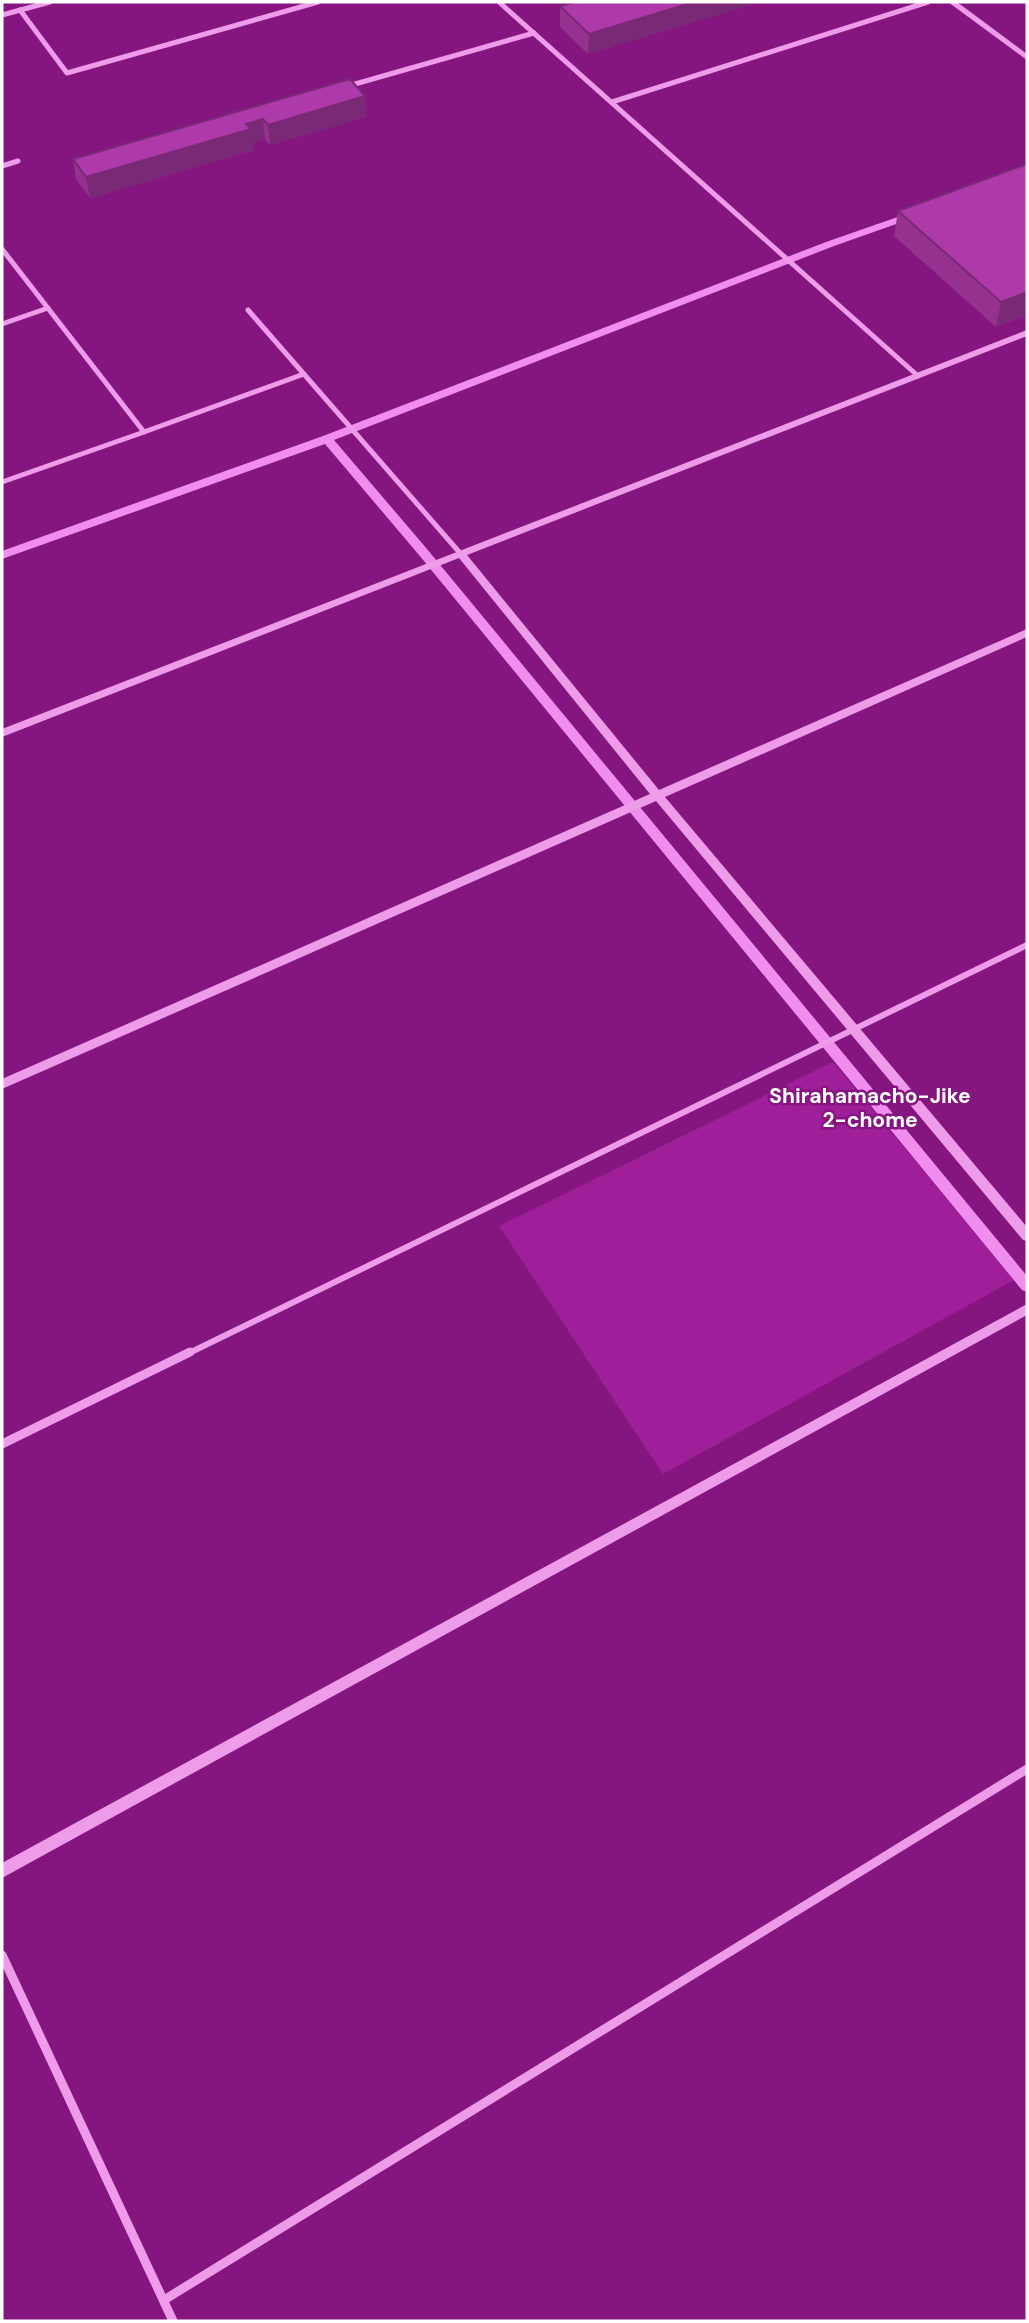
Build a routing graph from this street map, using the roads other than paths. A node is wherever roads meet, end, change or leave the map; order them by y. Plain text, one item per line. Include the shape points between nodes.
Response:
1 (50, 2) edge
2 (318, 2) edge
3 (499, 2) edge
4 (928, 2) edge
5 (951, 2) edge
6 (20, 10) junction
7 (2, 15) edge
8 (534, 33) junction
9 (1027, 58) edge
10 (336, 90) edge
11 (612, 102) junction
12 (18, 161) dead end
13 (2, 166) edge
14 (2, 250) edge
15 (48, 308) junction
16 (248, 310) dead end
17 (2, 324) edge
18 (1027, 334) edge
19 (304, 374) junction
20 (918, 376) junction
21 (144, 432) junction
22 (2, 482) edge
23 (460, 553) junction
24 (1027, 633) edge
25 (2, 733) edge
26 (656, 794) junction
27 (1027, 945) edge
28 (854, 1030) junction
29 (2, 1084) edge
30 (1027, 1236) edge
31 (1027, 1309) edge
32 (2, 1444) edge
33 (1027, 1769) edge
34 (2, 1871) edge
35 (2, 1955) edge
36 (164, 2300) junction
37 (173, 2321) edge

1 - 6 street
2 - 6 street via 67,73
3 - 8 street
4 - 11 street
5 - 9 street
6 - 7 street
8 - 10 street
8 - 11 street
11 - 20 street
12 - 13 street
14 - 15 street
15 - 17 street
15 - 21 street
16 - 19 street
18 - 20 street
19 - 21 street
19 - 23 street
20 - 23 street
21 - 22 street
23 - 25 street
23 - 26 street
24 - 26 street
26 - 28 street
26 - 29 street
27 - 28 street
28 - 30 street
28 - 32 street
31 - 34 street
33 - 36 street
35 - 36 street
36 - 37 street

